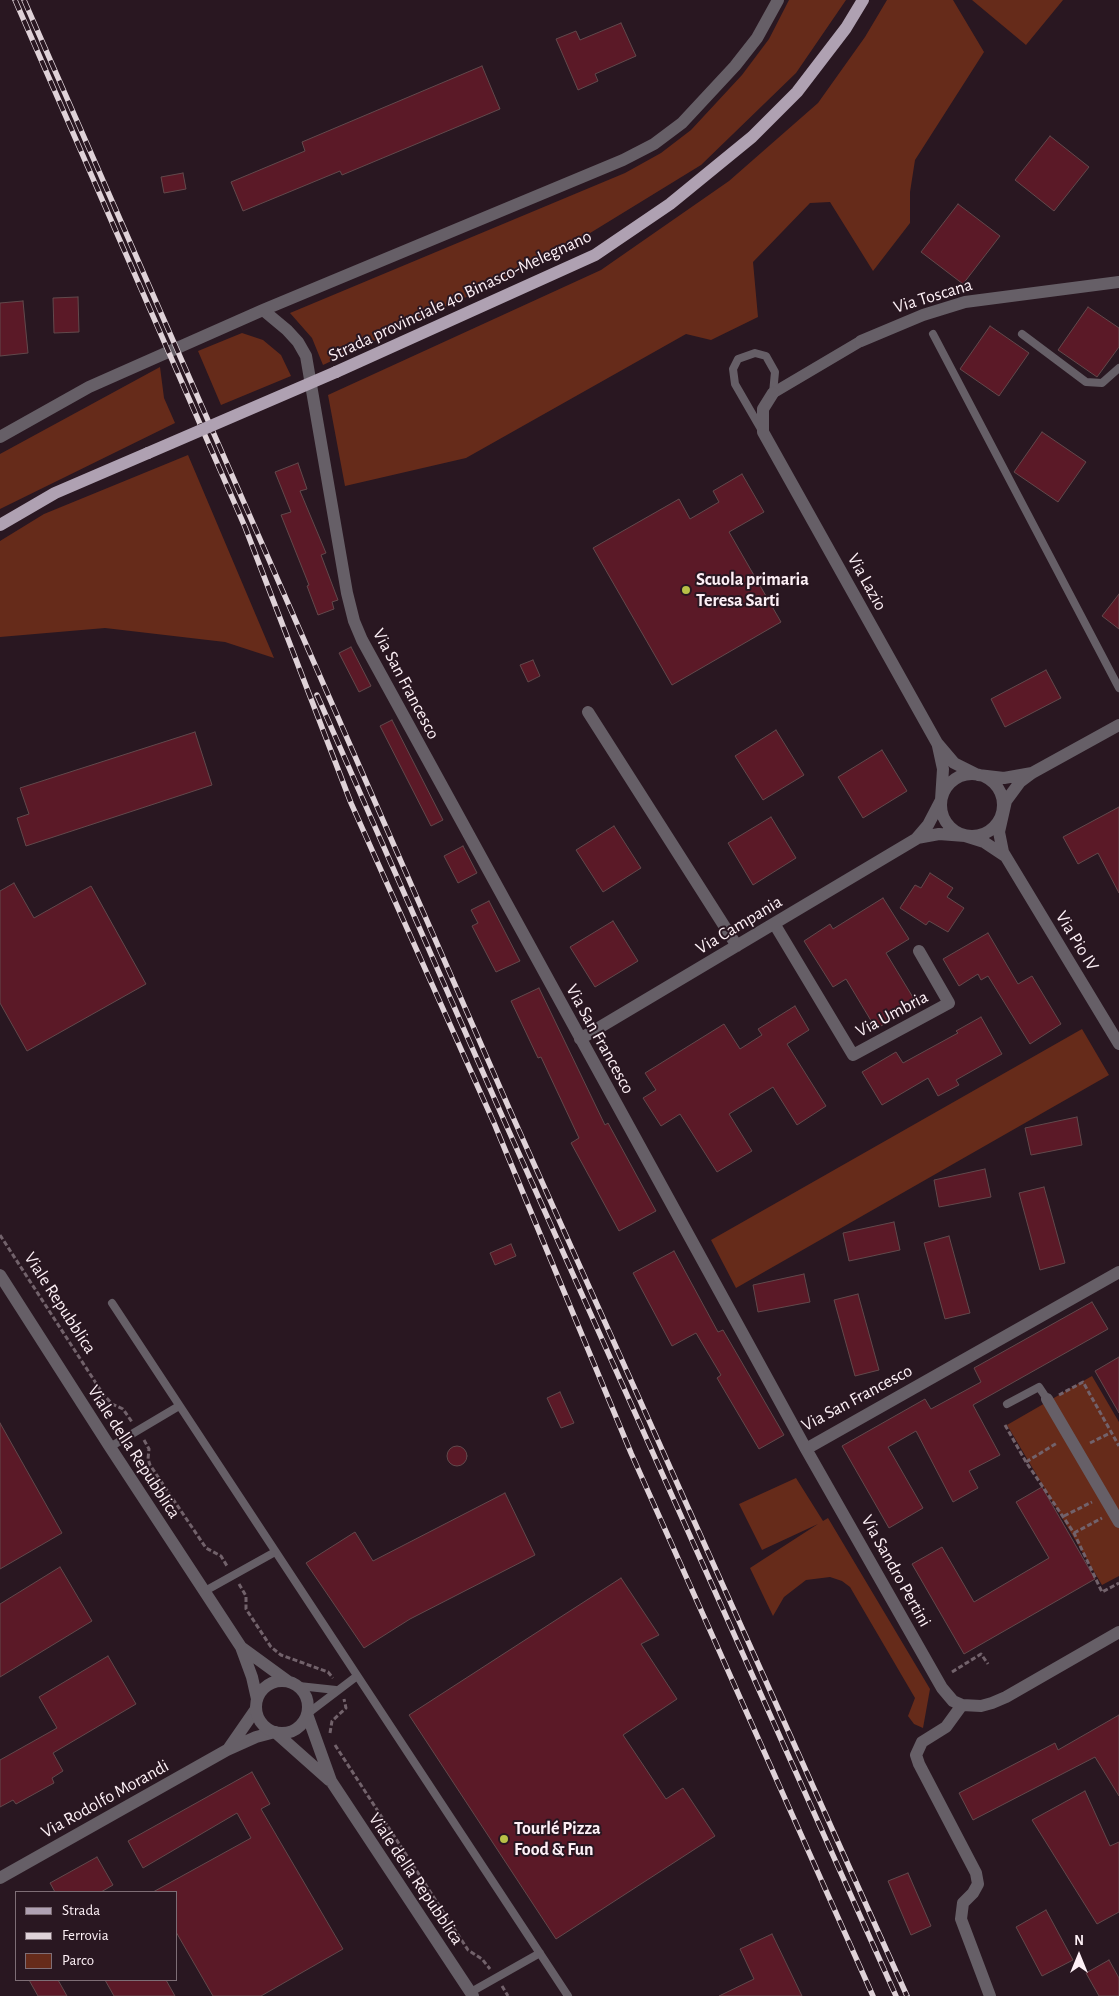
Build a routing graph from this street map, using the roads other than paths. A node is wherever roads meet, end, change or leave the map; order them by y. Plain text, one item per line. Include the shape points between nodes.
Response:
1 (778, 0) edge
2 (863, 0) edge
3 (1119, 282) edge
4 (264, 310) junction
5 (933, 334) dead end
6 (1022, 334) dead end
7 (861, 342) joint
8 (1119, 368) edge
9 (773, 393) junction
10 (0, 437) edge
11 (766, 437) junction
12 (0, 525) edge
13 (1119, 688) edge
14 (588, 712) dead end
15 (1119, 725) edge
16 (937, 743) junction
17 (1032, 772) junction
18 (978, 775) junction
19 (941, 800) junction
20 (1002, 812) junction
21 (965, 836) junction
22 (916, 839) junction
23 (1005, 856) junction
24 (774, 925) junction
25 (737, 946) junction
26 (919, 952) dead end
27 (580, 1039) junction
28 (1119, 1044) edge
29 (1119, 1272) edge
30 (0, 1275) edge
31 (112, 1303) dead end
32 (1047, 1400) joint
33 (1007, 1404) dead end
34 (179, 1406) junction
35 (110, 1447) junction
36 (806, 1449) junction
37 (1116, 1516) edge
38 (275, 1552) junction
39 (204, 1591) junction
40 (1119, 1632) edge
41 (241, 1646) junction
42 (357, 1676) junction
43 (294, 1684) junction
44 (338, 1689) junction
45 (256, 1704) junction
46 (962, 1705) junction
47 (307, 1714) junction
48 (275, 1732) junction
49 (227, 1750) junction
50 (331, 1781) junction
51 (0, 1878) edge
52 (540, 1953) junction
53 (472, 1994) edge
54 (568, 1996) edge
55 (990, 1996) edge

1 - 4 street via 757,38 729,72 682,123 654,144 623,160
2 - 12 main road, Strada provinciale 40 Binasco-Melegnano, bridge via 846,28 797,92 752,137 670,204 595,255 56,493
3 - 7 street, Via Toscana via 965,302 923,315
4 - 10 street via 89,387
4 - 27 street, Via San Francesco via 298,342 306,356 347,593 358,631
5 - 13 lane
6 - 8 lane via 1086,382 1102,383
7 - 9 street, Via Toscana
9 - 11 street, Via Lazio via 762,415
9 - 11 lane, Via Lazio via 774,372 766,356 755,353 738,359 733,369 735,384
11 - 16 street, Via Lazio
14 - 25 street
15 - 17 street
16 - 18 street, Via Lazio via 954,763
16 - 19 street, Via Lazio via 943,769
17 - 18 street via 1004,778
17 - 20 street via 1012,791
18 - 19 street via 955,779
18 - 20 street via 997,788 1002,798
19 - 21 street via 946,824
19 - 22 street, Via Campania via 928,826
20 - 21 street via 989,831
20 - 23 street, Via Pio IV via 999,832
21 - 22 street, Via Campania via 940,834
21 - 23 street, Via Pio IV via 984,842
22 - 24 street, Via Campania
23 - 28 street, Via Pio IV
24 - 25 street, Via Campania
24 - 26 street, Via Umbria via 853,1055 949,1003
25 - 27 street, Via Campania
27 - 36 street, Via San Francesco
29 - 36 street, Via San Francesco
30 - 35 street, Viale della Repubblica
31 - 34 lane
32 - 33 lane via 1039,1387
32 - 37 street
34 - 35 lane
34 - 38 lane
35 - 39 street, Viale della Repubblica
36 - 46 street, Via Sandro Pertini via 938,1682 951,1698
38 - 39 lane
38 - 42 lane
39 - 41 street, Viale della Repubblica
40 - 46 street via 1002,1700 981,1706
41 - 43 street, Viale della Repubblica
41 - 45 street, Viale della Repubblica via 252,1677
42 - 44 lane
42 - 52 lane
43 - 44 lane
43 - 45 street via 281,1680 266,1686
43 - 47 street, Viale della Repubblica via 307,1699
44 - 47 lane
45 - 48 street, Viale della Repubblica via 262,1724
45 - 49 street, Via Rodolfo Morandi
46 - 55 street via 946,1727 924,1739 916,1750 919,1764 977,1879 976,1889 961,1908 961,1919
47 - 48 street via 304,1722 291,1732
47 - 50 street, Viale della Repubblica
48 - 49 street, Via Rodolfo Morandi
48 - 50 street, Viale della Repubblica
49 - 51 street, Via Rodolfo Morandi
50 - 53 street, Viale della Repubblica
52 - 53 lane
52 - 54 lane

